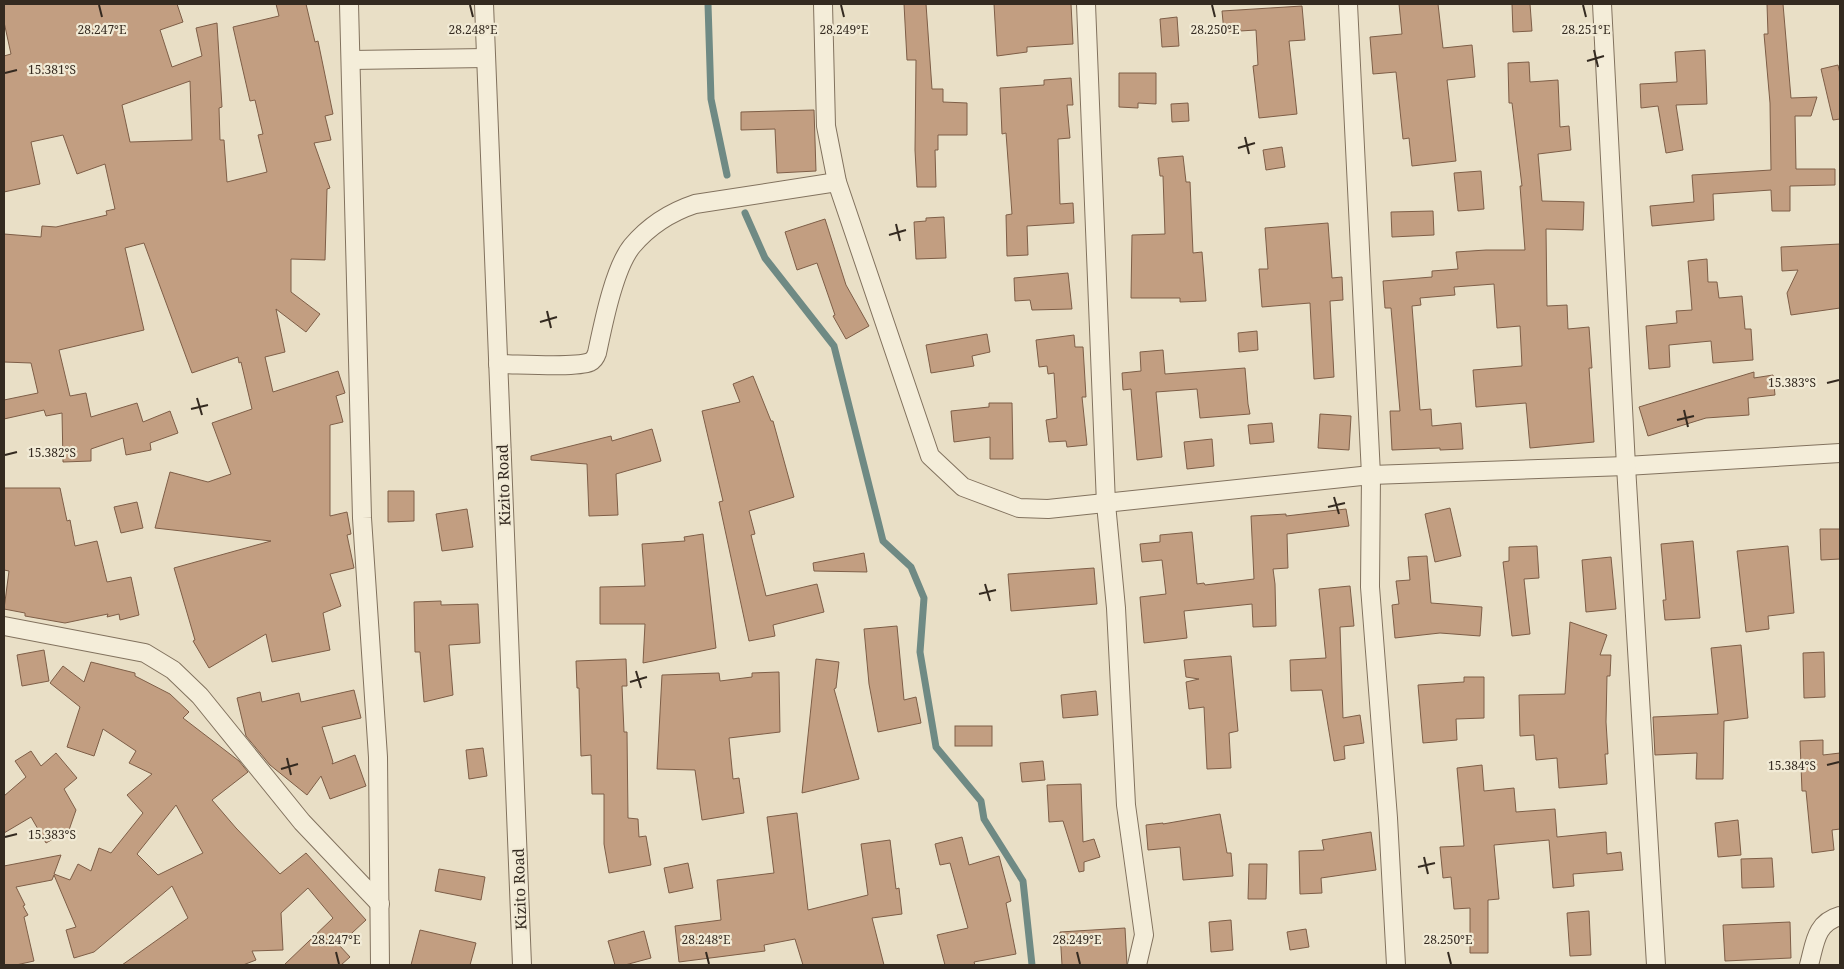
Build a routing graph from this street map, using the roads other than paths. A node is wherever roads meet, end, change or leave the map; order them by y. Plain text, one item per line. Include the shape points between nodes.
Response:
1 (349, 4) edge
2 (484, 4) edge
3 (823, 4) edge
4 (1086, 4) edge
5 (1348, 4) edge
6 (1602, 4) edge
7 (486, 58) junction
8 (350, 60) junction
9 (837, 182) junction
10 (498, 364) junction
11 (1840, 453) edge
12 (1626, 466) junction
13 (1371, 475) junction
14 (1106, 504) junction
15 (4, 626) edge
16 (380, 904) junction
17 (1840, 916) edge
18 (380, 965) edge
19 (522, 965) edge
20 (1136, 965) edge
21 (1396, 965) edge
22 (1656, 965) edge
23 (1808, 965) edge

1 - 8 street
2 - 7 street, Kizito Road
3 - 9 street via 826,126
4 - 14 street
5 - 13 street
6 - 12 street
7 - 8 street
7 - 10 street, Kizito Road
8 - 16 street via 362,518 378,757
9 - 10 street via 695,204 676,211 631,247 606,312 595,358 590,362 569,364
9 - 14 street via 930,456 963,486 1019,508
10 - 19 street, Kizito Road
11 - 12 street
12 - 13 street
12 - 22 street
13 - 14 street
13 - 21 street via 1370,587
14 - 20 street via 1116,608 1126,805 1144,936
15 - 16 street via 145,654 173,670 200,696 302,822
16 - 18 street
17 - 23 street via 1820,927

